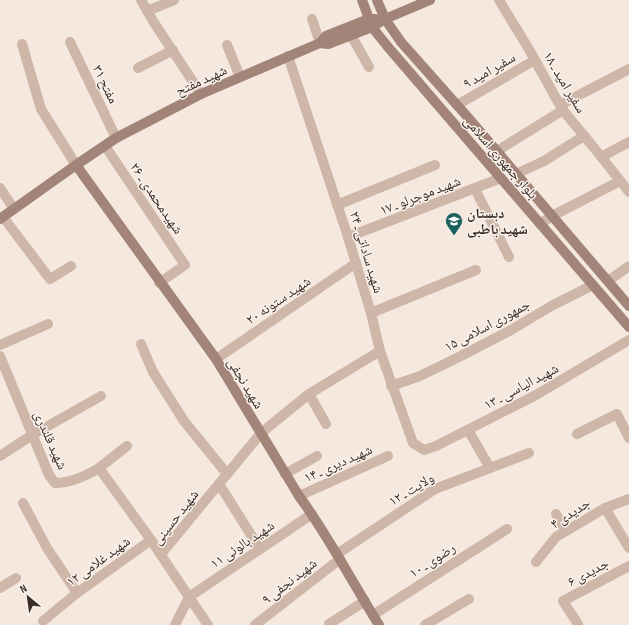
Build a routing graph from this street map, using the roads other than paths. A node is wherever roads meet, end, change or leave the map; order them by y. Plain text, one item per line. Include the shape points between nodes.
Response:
1 (141, 0) edge
2 (174, 0) edge
3 (362, 0) edge
4 (377, 0) edge
5 (430, 0) edge
6 (499, 0) edge
7 (147, 11) junction
8 (312, 19) dead end
9 (385, 19) junction
10 (371, 23) junction
11 (351, 35) junction
12 (70, 42) dead end
13 (320, 43) junction
14 (22, 44) dead end
15 (227, 45) dead end
16 (173, 50) junction
17 (288, 56) junction
18 (535, 60) junction
19 (369, 67) dead end
20 (138, 68) dead end
21 (629, 69) edge
22 (240, 77) junction
23 (201, 94) junction
24 (457, 105) junction
25 (561, 107) junction
26 (584, 136) junction
27 (116, 138) junction
28 (629, 142) edge
29 (106, 146) junction
30 (497, 152) junction
31 (601, 157) junction
32 (76, 165) junction
33 (435, 165) dead end
34 (516, 174) junction
35 (501, 178) junction
36 (626, 187) edge
37 (0, 188) edge
38 (475, 189) junction
39 (337, 205) junction
40 (14, 209) junction
41 (552, 216) junction
42 (2, 218) edge
43 (540, 224) junction
44 (348, 238) junction
45 (509, 257) dead end
46 (356, 263) junction
47 (71, 266) dead end
48 (629, 266) edge
49 (476, 270) dead end
50 (608, 281) junction
51 (160, 282) junction
52 (593, 285) junction
53 (629, 306) edge
54 (370, 313) junction
55 (48, 324) dead end
56 (629, 327) edge
57 (629, 340) edge
58 (141, 344) dead end
59 (0, 345) edge
60 (380, 351) junction
61 (0, 356) edge
62 (216, 359) junction
63 (9, 378) junction
64 (0, 383) edge
65 (391, 386) junction
66 (309, 394) junction
67 (101, 396) dead end
68 (326, 424) dead end
69 (468, 430) junction
70 (261, 433) junction
71 (577, 434) dead end
72 (32, 435) junction
73 (629, 438) edge
74 (127, 446) dead end
75 (424, 450) joint
76 (529, 453) dead end
77 (0, 456) edge
78 (317, 456) dead end
79 (388, 456) dead end
80 (99, 468) junction
81 (490, 468) junction
82 (227, 474) junction
83 (285, 474) junction
84 (219, 484) junction
85 (299, 496) junction
86 (629, 499) edge
87 (23, 503) dead end
88 (605, 508) junction
89 (312, 514) junction
90 (556, 514) dead end
91 (507, 529) dead end
92 (566, 531) junction
93 (151, 540) junction
94 (629, 548) edge
95 (260, 549) junction
96 (161, 554) junction
97 (339, 557) junction
98 (536, 562) dead end
99 (629, 566) edge
100 (16, 578) dead end
101 (0, 588) edge
102 (77, 593) junction
103 (189, 598) junction
104 (469, 599) dead end
105 (365, 601) junction
106 (373, 615) junction
107 (43, 620) dead end
108 (329, 624) dead end
109 (578, 624) dead end
110 (175, 625) edge
111 (208, 625) edge
112 (255, 625) edge
113 (379, 625) edge
114 (425, 625) edge

1 - 7 street
2 - 7 street
3 - 10 street, بلوار جمهوری اسلامی
4 - 9 street, بلوار جمهوری اسلامی
5 - 9 street, شهید مفتح
6 - 18 street, سفیر امید ـ ۱۸
7 - 16 street
8 - 13 street
9 - 10 street, شهید مفتح
9 - 24 street, بلوار جمهوری اسلامی via 401,42
10 - 11 street, شهید مفتح
10 - 13 street via 326,36
10 - 35 street, بلوار جمهوری اسلامی via 414,78
11 - 13 street, شهید مفتح via 328,44
11 - 19 street
12 - 27 street, مفتح ۳۱
13 - 17 street, شهید مفتح
14 - 32 street via 41,109
15 - 22 street
16 - 20 street
16 - 23 street
17 - 22 street, شهید مفتح
17 - 39 street, شهید ساداتی ـ ۲۴
18 - 24 street, سفیر امید ۹
18 - 25 street, سفیر امید ـ ۱۸
21 - 25 street
22 - 23 street, شهید مفتح
23 - 27 street, شهید مفتح
24 - 30 street, بلوار جمهوری اسلامی
25 - 26 street, سفیر امید ـ ۱۸
25 - 30 street
26 - 31 street, سفیر امید ـ ۱۸
26 - 34 street
27 - 29 street, شهید مفتح
28 - 31 street
29 - 32 street, شهید مفتح
29 - 51 street, شهیدمحمدی ـ ۲۶ via 185,265
30 - 34 street, بلوار جمهوری اسلامی
31 - 36 street, سفیر امید ـ ۱۸
32 - 40 street, شهید مفتح
32 - 51 street, شهید نجفی
33 - 39 street
34 - 41 street, بلوار جمهوری اسلامی
35 - 38 street, شهید موجرلو ـ ۱۷
35 - 43 street, بلوار جمهوری اسلامی
36 - 41 street via 586,198
37 - 40 street
38 - 44 street, شهید موجرلو ـ ۱۷
38 - 45 street
39 - 44 street, شهید ساداتی ـ ۲۴
40 - 42 street, شهید مفتح
41 - 43 street
41 - 50 street, بلوار جمهوری اسلامی
42 - 47 street via 50,279
43 - 52 street, بلوار جمهوری اسلامی
44 - 46 street, شهید ساداتی ـ ۲۴
46 - 54 street, شهید ساداتی ـ ۲۴
46 - 62 street, شهید ستونه ۲۰
48 - 50 street
49 - 54 street
50 - 53 street, بلوار جمهوری اسلامی
51 - 62 street, شهید نجفی
52 - 56 street, بلوار جمهوری اسلامی
52 - 65 street, جمهوری اسلامی ۱۵ via 459,357 420,376
54 - 60 street, شهید ساداتی ـ ۲۴
55 - 59 street
57 - 69 street, شهید الیاسی ـ ۱۳ via 536,395
58 - 82 street via 153,372 184,421
60 - 65 street, شهید ساداتی ـ ۲۴
60 - 66 street, شهید حسینی
61 - 63 street, شهید قلندری
62 - 70 street, شهید نجفی
63 - 64 street
63 - 72 street, شهید قلندری
65 - 75 street, شهید ساداتی ـ ۲۴ via 413,443
66 - 68 street
66 - 70 street, شهید حسینی
67 - 72 street
69 - 75 street, شهید الیاسی ـ ۱۳
69 - 81 street
70 - 82 street, شهید حسینی
70 - 83 street, شهید نجفی
71 - 73 street via 617,414
72 - 77 street
72 - 80 street, شهید قلندری via 49,475 55,482 64,483
74 - 80 street
76 - 81 street, ولایت ـ ۱۲
78 - 83 street
79 - 85 street, شهید دیری ـ ۱۴
80 - 93 street
81 - 97 street, ولایت ـ ۱۲ via 435,488
82 - 84 street, شهید حسینی
83 - 85 street, شهید نجفی
84 - 95 street
84 - 96 street, شهید حسینی
85 - 89 street, شهید نجفی
86 - 88 street, جدیدی ۴
87 - 102 street via 47,548
88 - 92 street, جدیدی ۴
88 - 94 street
89 - 95 street, شهید بالوئی ۱۱
89 - 97 street, شهید نجفی
90 - 92 street
91 - 106 street, رضوی ـ ۱۰
92 - 98 street, جدیدی ۴ via 556,537
93 - 96 street
93 - 102 street, شهید غلامی ۱۲
95 - 103 street, شهید بالوئی ۱۱
96 - 103 street, شهید حسینی
97 - 105 street, شهید نجفی
97 - 112 street, شهید نجفی ۹
99 - 109 street, جدیدی ۶ via 563,600
100 - 101 street
102 - 107 street, شهید غلامی ۱۲
103 - 110 street
103 - 111 street, شهید حسینی
104 - 114 street
105 - 106 street, شهید نجفی
105 - 108 street
106 - 113 street, شهید نجفی

